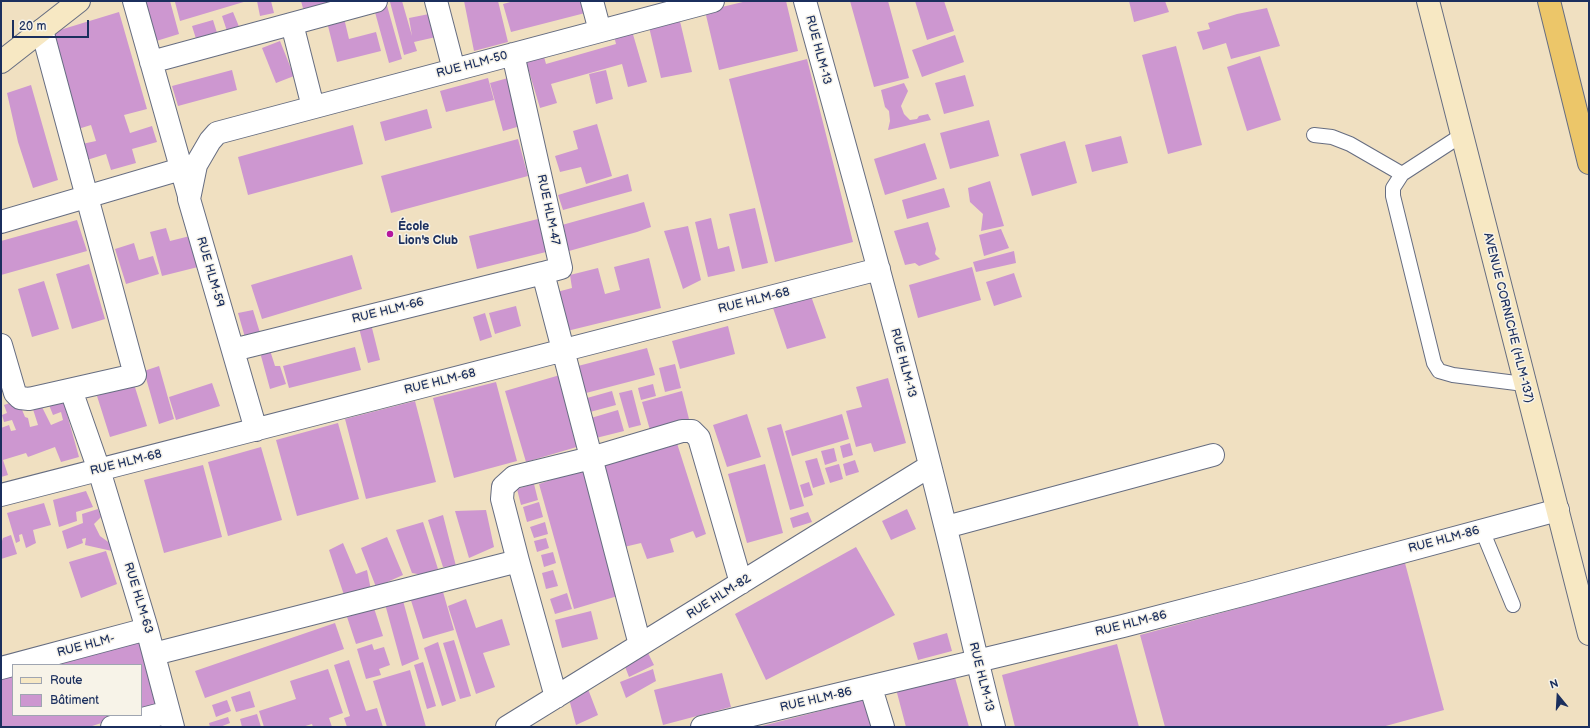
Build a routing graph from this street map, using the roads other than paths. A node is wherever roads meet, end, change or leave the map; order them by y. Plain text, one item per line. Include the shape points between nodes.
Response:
1 (79, 1) edge
2 (134, 1) edge
3 (376, 1) edge
4 (436, 1) edge
5 (592, 1) edge
6 (713, 1) edge
7 (805, 1) edge
8 (1428, 1) edge
9 (1548, 1) edge
10 (292, 24) junction
11 (42, 30) junction
12 (600, 31) junction
13 (512, 54) junction
14 (1, 62) edge
15 (151, 62) junction
16 (454, 70) junction
17 (313, 107) junction
18 (232, 128) joint
19 (1314, 135) dead end
20 (1462, 135) junction
21 (1589, 163) edge
22 (181, 169) junction
23 (1402, 174) junction
24 (86, 197) junction
25 (190, 199) junction
26 (1, 222) edge
27 (879, 269) junction
28 (542, 273) junction
29 (233, 350) junction
30 (562, 351) junction
31 (2, 354) edge
32 (1524, 384) junction
33 (71, 390) junction
34 (256, 430) junction
35 (1214, 455) dead end
36 (590, 458) junction
37 (930, 466) junction
38 (99, 470) junction
39 (1, 495) edge
40 (1558, 510) junction
41 (946, 526) junction
42 (1482, 530) junction
43 (518, 561) junction
44 (741, 583) junction
45 (1513, 605) dead end
46 (148, 629) junction
47 (1589, 634) edge
48 (640, 645) junction
49 (154, 654) junction
50 (977, 661) junction
51 (16, 664) edge
52 (12, 665) edge
53 (1, 668) edge
54 (871, 688) junction
55 (556, 697) junction
56 (171, 719) edge
57 (734, 723) edge
58 (112, 727) edge
59 (507, 727) edge
60 (702, 727) edge
61 (883, 727) edge
62 (994, 727) edge

1 - 11 street
2 - 15 street
3 - 10 street
4 - 16 street
5 - 12 street
6 - 12 street, RUE HLM-50
7 - 27 street, RUE HLM-13
8 - 20 street, AVENUE CORNICHE (HLM-137)
9 - 21 highway
10 - 15 street
10 - 17 street
11 - 14 street
11 - 24 street
12 - 13 street, RUE HLM-50
13 - 16 street, RUE HLM-50
13 - 28 street, RUE HLM-47 via 561,268
15 - 22 street
16 - 17 street, RUE HLM-50
17 - 18 street, RUE HLM-50
18 - 25 street, RUE HLM-59 via 217,133 210,141 196,166
19 - 23 lane via 1332,137 1350,144
20 - 23 lane
20 - 32 street, AVENUE CORNICHE (HLM-137)
22 - 24 street
22 - 25 street
23 - 32 lane via 1393,188 1393,196 1436,367 1439,371 1453,375
24 - 26 street
24 - 33 street via 135,375
25 - 29 street, RUE HLM-59
27 - 30 street, RUE HLM-68
27 - 37 street, RUE HLM-13
28 - 29 street, RUE HLM-66
28 - 30 street
29 - 34 street, RUE HLM-59
30 - 34 street, RUE HLM-68
30 - 36 street
31 - 33 street via 15,393 20,398 29,399
32 - 40 street, AVENUE CORNICHE (HLM-137)
33 - 38 street, RUE HLM-63
34 - 38 street, RUE HLM-68
35 - 41 street
36 - 43 street via 514,477 503,487 502,499
36 - 44 street via 682,431 692,431 699,438
36 - 48 street
37 - 41 street, RUE HLM-13
37 - 44 street, RUE HLM-82
38 - 39 street, RUE HLM-68
38 - 46 street, RUE HLM-63
40 - 42 street, RUE HLM-86
40 - 47 street, AVENUE CORNICHE (HLM-137)
41 - 50 street, RUE HLM-13
42 - 45 lane
42 - 50 street, RUE HLM-86 via 1123,626
43 - 49 street
43 - 55 street
44 - 48 street, RUE HLM-82
46 - 49 street, RUE HLM-63
46 - 51 street, RUE HLM-
48 - 55 street, RUE HLM-82
49 - 56 street, RUE HLM-63
50 - 54 street, RUE HLM-86
50 - 62 street, RUE HLM-13
52 - 53 street, RUE HLM-
54 - 57 street, RUE HLM-86
54 - 61 street
55 - 59 street, RUE HLM-82
56 - 58 street
57 - 60 street, RUE HLM-86

